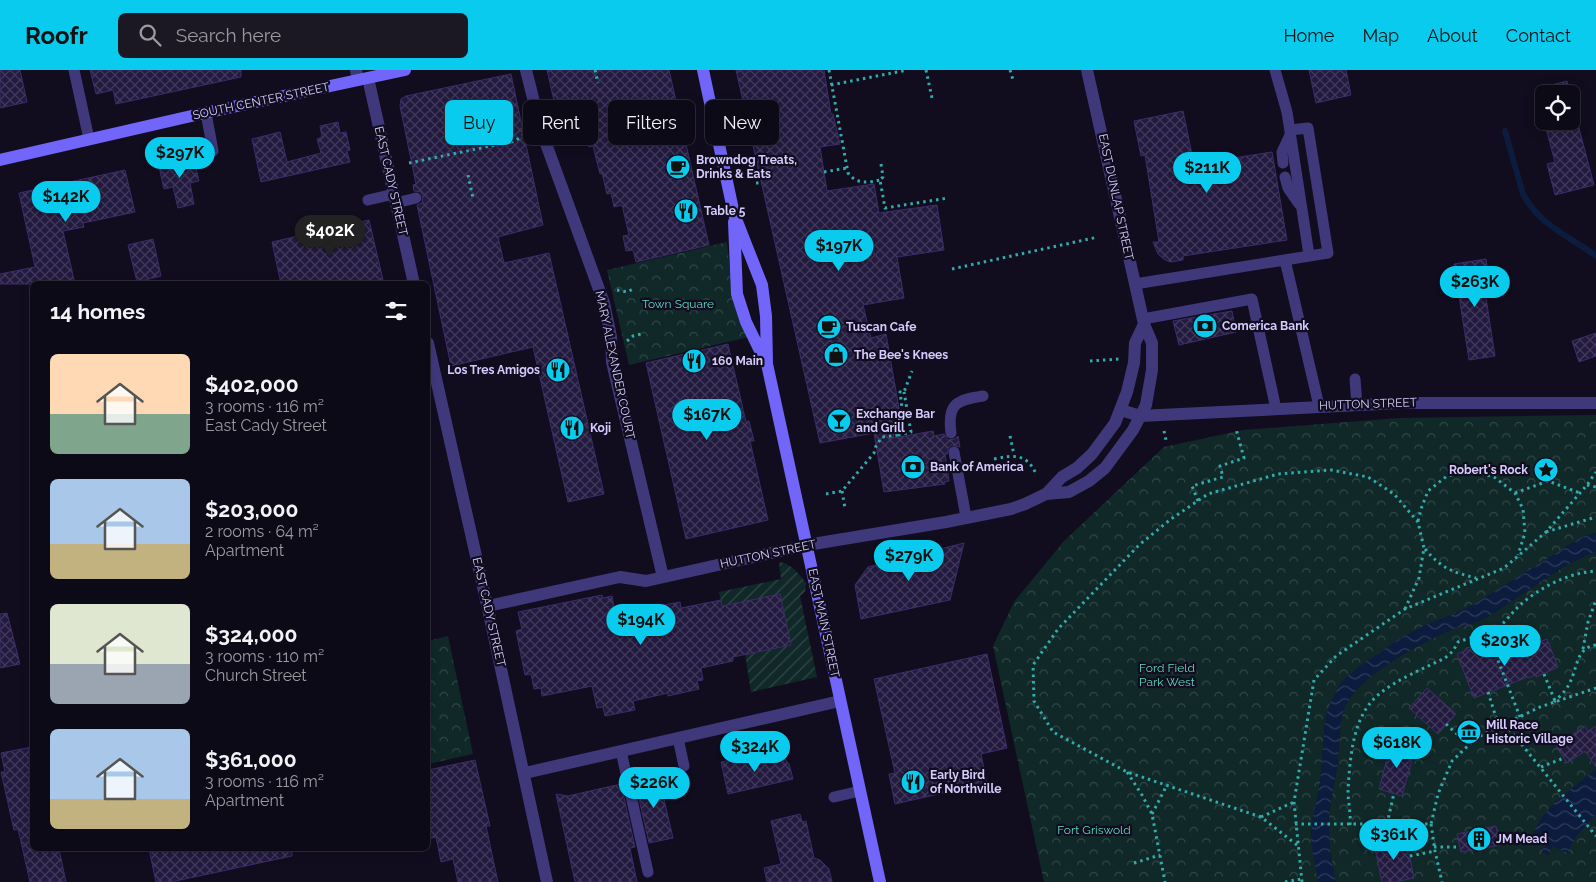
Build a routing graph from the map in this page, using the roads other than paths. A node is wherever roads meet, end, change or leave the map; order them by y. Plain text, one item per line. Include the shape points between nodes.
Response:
1 (74, 70) edge
2 (405, 70) edge
3 (526, 70) edge
4 (703, 70) edge
5 (1087, 70) edge
6 (1275, 70) edge
7 (361, 76) edge
8 (206, 113) junction
9 (1290, 133) junction
10 (89, 139) junction
11 (213, 151) dead end
12 (0, 160) edge
13 (1283, 163) dead end
14 (1284, 177) dead end
15 (395, 198) junction
16 (416, 198) dead end
17 (368, 200) dead end
18 (1302, 210) junction
19 (734, 214) junction
20 (1309, 255) junction
21 (1285, 260) junction
22 (413, 281) edge
23 (1135, 284) junction
24 (1143, 321) junction
25 (430, 352) edge
26 (767, 364) junction
27 (1355, 379) dead end
28 (984, 396) dead end
29 (1596, 403) edge
30 (1357, 405) junction
31 (1319, 406) junction
32 (1276, 409) junction
33 (1121, 410) junction
34 (1140, 416) junction
35 (951, 433) dead end
36 (954, 452) dead end
37 (1046, 494) junction
38 (966, 518) junction
39 (807, 545) junction
40 (663, 577) junction
41 (488, 606) junction
42 (840, 701) junction
43 (678, 738) junction
44 (621, 750) junction
45 (684, 766) dead end
46 (525, 773) junction
47 (860, 791) junction
48 (834, 797) dead end
49 (648, 872) dead end
50 (547, 882) edge
51 (880, 882) edge

1 - 10 lane
2 - 7 street, SOUTH CENTER STREET
3 - 40 street, MARY ALEXANDER COURT via 541,130 604,303 612,362
4 - 19 street, EAST MAIN STREET
5 - 23 street, EAST DUNLAP STREET
6 - 9 lane
7 - 8 street, SOUTH CENTER STREET
7 - 15 street, EAST CADY STREET
8 - 10 street, SOUTH CENTER STREET
8 - 11 lane
9 - 13 lane via 1282,152
9 - 18 lane
9 - 20 lane via 1308,128 1328,253
10 - 12 street, SOUTH CENTER STREET
14 - 18 lane
15 - 16 lane
15 - 17 lane
15 - 22 street, EAST CADY STREET
18 - 20 lane
19 - 26 street, EAST MAIN STREET via 762,285
19 - 26 street, EAST MAIN STREET via 738,294 746,322
20 - 21 lane
21 - 23 lane
21 - 31 lane
23 - 24 street, EAST DUNLAP STREET
24 - 32 lane via 1252,299
24 - 33 street
24 - 34 street, EAST DUNLAP STREET via 1152,343 1152,370 1149,392
25 - 41 street, EAST CADY STREET
26 - 39 street, EAST MAIN STREET
27 - 30 lane
28 - 35 lane via 964,399 954,406
29 - 30 street, HUTTON STREET
30 - 31 street, HUTTON STREET
31 - 32 street, HUTTON STREET
32 - 34 street, HUTTON STREET
33 - 34 street, HUTTON STREET
33 - 37 street, HUTTON STREET via 1109,433 1092,454
34 - 37 street, HUTTON STREET via 1105,468 1069,492
36 - 38 lane
37 - 38 street, HUTTON STREET via 1012,509
38 - 39 street, HUTTON STREET
39 - 40 street, HUTTON STREET
39 - 42 street, EAST MAIN STREET
40 - 41 street, HUTTON STREET via 646,581 620,577
41 - 46 street, EAST CADY STREET
42 - 43 street
42 - 47 street, EAST MAIN STREET
43 - 44 street
43 - 45 lane
44 - 46 street
44 - 49 lane
46 - 50 street, EAST CADY STREET
47 - 48 lane
47 - 51 street, EAST MAIN STREET

